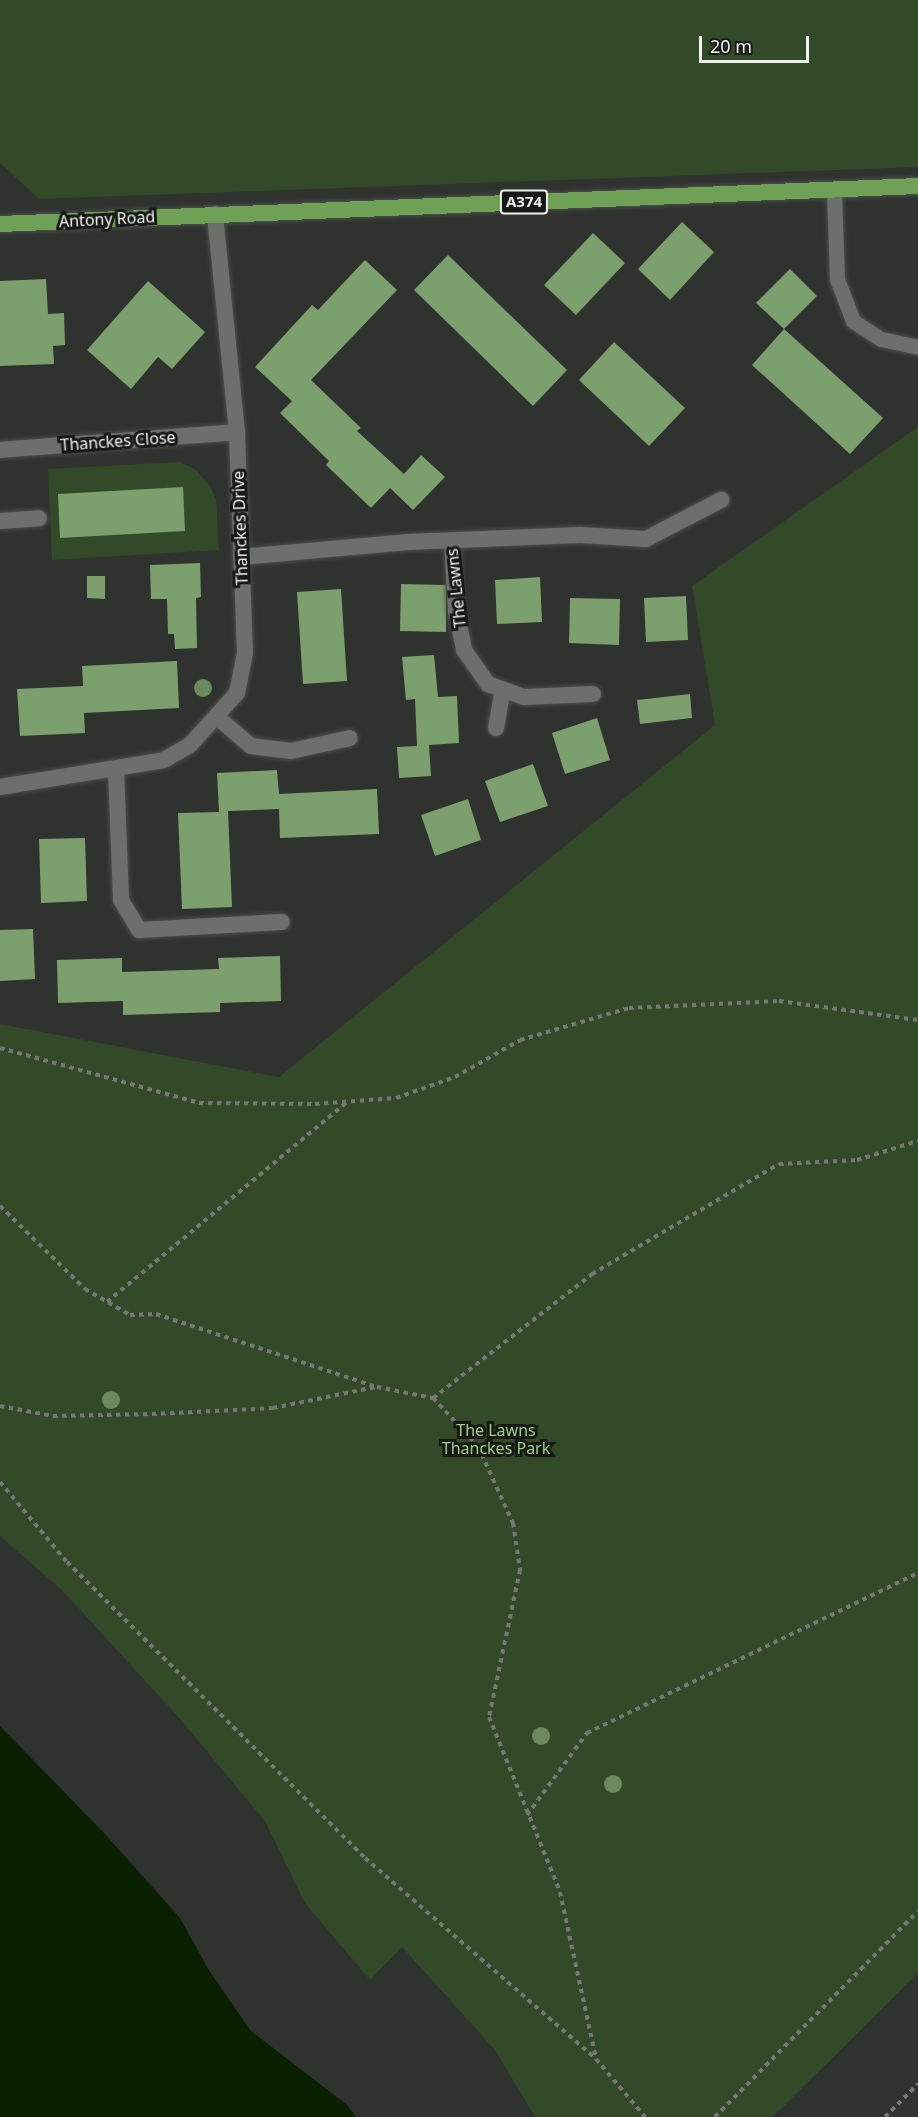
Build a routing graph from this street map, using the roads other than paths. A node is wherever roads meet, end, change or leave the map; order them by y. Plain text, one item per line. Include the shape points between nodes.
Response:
1 (918, 186) edge
2 (834, 190) junction
3 (214, 213) junction
4 (0, 224) edge
5 (918, 347) edge
6 (237, 432) junction
7 (0, 450) edge
8 (721, 500) dead end
9 (39, 518) dead end
10 (0, 521) edge
11 (452, 540) junction
12 (241, 557) junction
13 (503, 690) junction
14 (593, 694) dead end
15 (218, 718) junction
16 (496, 728) dead end
17 (350, 738) dead end
18 (116, 769) junction
19 (0, 787) edge
20 (282, 922) dead end

1 - 2 main road, A374
2 - 3 main road, A374
2 - 5 lane via 837,279 853,321 881,339
3 - 4 main road, Antony Road / A374
3 - 6 street, Thanckes Drive
6 - 7 street, Thanckes Close
6 - 12 street, Thanckes Drive
8 - 11 street via 646,539 580,535
9 - 10 street
11 - 12 street
11 - 13 street, The Lawns via 456,611 464,650 488,684
12 - 15 street, Thanckes Drive via 245,653 237,693
13 - 14 street, The Lawns via 524,697
13 - 16 street
15 - 17 street via 251,746 291,751
15 - 18 street, Thanckes Drive via 190,745 164,760
18 - 19 street, Thanckes Drive
18 - 20 street via 122,900 140,930

